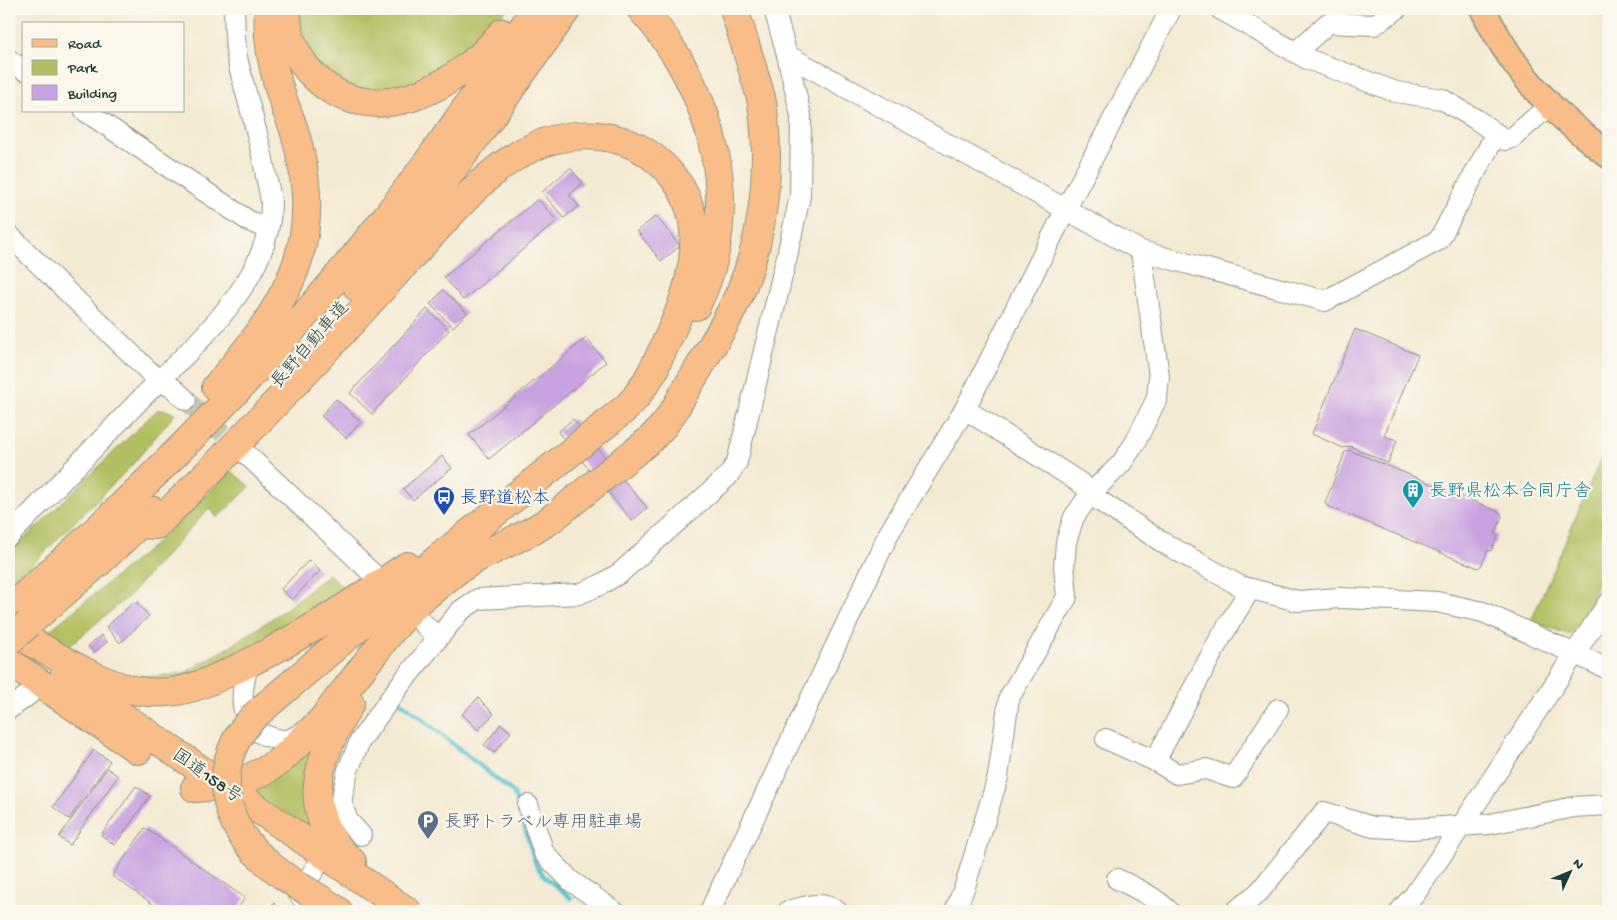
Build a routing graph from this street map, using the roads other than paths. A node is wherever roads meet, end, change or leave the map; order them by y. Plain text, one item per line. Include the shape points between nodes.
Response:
1 (234, 9) edge
2 (269, 9) edge
3 (287, 9) edge
4 (522, 9) edge
5 (536, 9) edge
6 (566, 9) edge
7 (641, 9) edge
8 (660, 9) edge
9 (734, 9) edge
10 (774, 9) edge
11 (1171, 9) edge
12 (1220, 9) edge
13 (1397, 9) edge
14 (1483, 9) edge
15 (1296, 52) junction
16 (787, 55) junction
17 (9, 60) edge
18 (22, 69) edge
19 (1550, 106) junction
20 (86, 112) edge
21 (1496, 134) junction
22 (1608, 155) edge
23 (1066, 209) junction
24 (268, 228) junction
25 (9, 235) edge
26 (1141, 251) junction
27 (158, 380) junction
28 (646, 384) junction
29 (684, 392) junction
30 (186, 400) tunnel mouth
31 (965, 409) junction
32 (242, 452) tunnel mouth
33 (524, 490) junction
34 (1091, 493) junction
35 (140, 524) junction
36 (9, 536) edge
37 (374, 575) dead end
38 (1250, 589) junction
39 (1608, 603) edge
40 (419, 619) dead end
41 (12, 625) edge
42 (392, 630) junction
43 (437, 638) junction
44 (1576, 654) junction
45 (9, 662) edge
46 (249, 663) junction
47 (1608, 669) edge
48 (42, 685) junction
49 (9, 709) edge
50 (1278, 709) dead end
51 (322, 720) junction
52 (1106, 739) dead end
53 (1156, 761) junction
54 (223, 786) junction
55 (194, 788) junction
56 (528, 805) dead end
57 (1608, 805) edge
58 (1462, 825) junction
59 (361, 835) dead end
60 (315, 869) junction
61 (1117, 879) dead end
62 (315, 907) edge
63 (378, 911) edge
64 (407, 911) edge
65 (413, 911) edge
66 (614, 911) edge
67 (710, 911) edge
68 (788, 911) edge
69 (837, 911) edge
70 (955, 911) edge
71 (1169, 911) edge
72 (1236, 911) edge
73 (1400, 911) edge

1 - 24 street via 237,59 271,202
2 - 41 highway via 271,52 303,165 307,198 306,228 290,283 272,316 231,370
3 - 4 highway via 292,44 304,65 325,86 366,102 399,101 446,83 481,56
5 - 41 highway, 長野自動車道 via 363,246 234,393 81,546
6 - 35 highway, 長野自動車道 via 461,158 382,261 257,404
7 - 28 highway via 669,45 696,94 712,143 720,194 717,243 706,285
8 - 29 highway via 695,60 719,112 728,141 735,193 735,219 726,272
9 - 29 highway via 761,102 766,158 762,213 741,291
10 - 16 street
11 - 23 street
12 - 15 street
13 - 15 street via 1374,25 1328,23
14 - 19 main road via 1531,84
15 - 21 street via 1396,92 1442,100
16 - 23 street
16 - 43 street via 801,116 800,196 738,462 721,483 620,573 600,585 579,594 478,599 460,611
17 - 18 street
19 - 21 street via 1512,138 1505,140
19 - 22 main road
20 - 24 street via 249,221
21 - 26 street via 1439,240 1325,301
23 - 26 street
23 - 31 street
24 - 27 street via 262,248 232,303 207,333
25 - 27 street
26 - 34 street via 1159,376 1157,398 1121,464
27 - 30 street
27 - 36 street
28 - 33 highway via 626,408
28 - 35 highway via 671,333 687,290 693,249 689,207 669,171 638,147 603,136 558,139 525,151 507,162 466,197 208,474 156,525
29 - 42 highway via 664,425 636,451 550,520 456,571 419,601
31 - 34 street
31 - 67 street via 889,533
32 - 37 street
33 - 46 highway via 330,618
33 - 62 highway, bridge via 261,710 236,741 226,775 233,820 259,856
34 - 38 street via 1162,542
34 - 70 street via 1074,517 1066,542 1067,597 1009,698 998,777
35 - 41 highway, 長野自動車道
38 - 44 street via 1298,601 1339,598 1437,602 1483,612
38 - 53 street via 1217,644
39 - 44 street
40 - 43 street
41 - 46 highway via 94,676 139,691 178,691
41 - 54 highway, 国道158号
42 - 51 highway
42 - 65 highway via 338,723 323,757 317,804 320,820 337,847
43 - 59 street via 360,741 348,770 341,802 348,821
44 - 47 street
44 - 58 street
45 - 48 highway, 国道158号
46 - 51 street via 243,681 242,702 248,724 259,734 290,741
48 - 49 street
48 - 55 highway, 国道158号
50 - 53 street via 1233,778 1206,769 1178,774
51 - 54 highway via 266,770
52 - 53 street
54 - 55 highway
54 - 64 highway, 国道158号
55 - 60 highway, 国道158号
56 - 66 street via 544,852 571,882
57 - 58 street via 1574,807 1490,824
58 - 72 street via 1392,828 1355,823 1324,812 1259,892
58 - 73 street
60 - 62 street via 298,893
60 - 63 highway, 国道158号
61 - 71 street via 1146,893
68 - 69 street via 815,904

